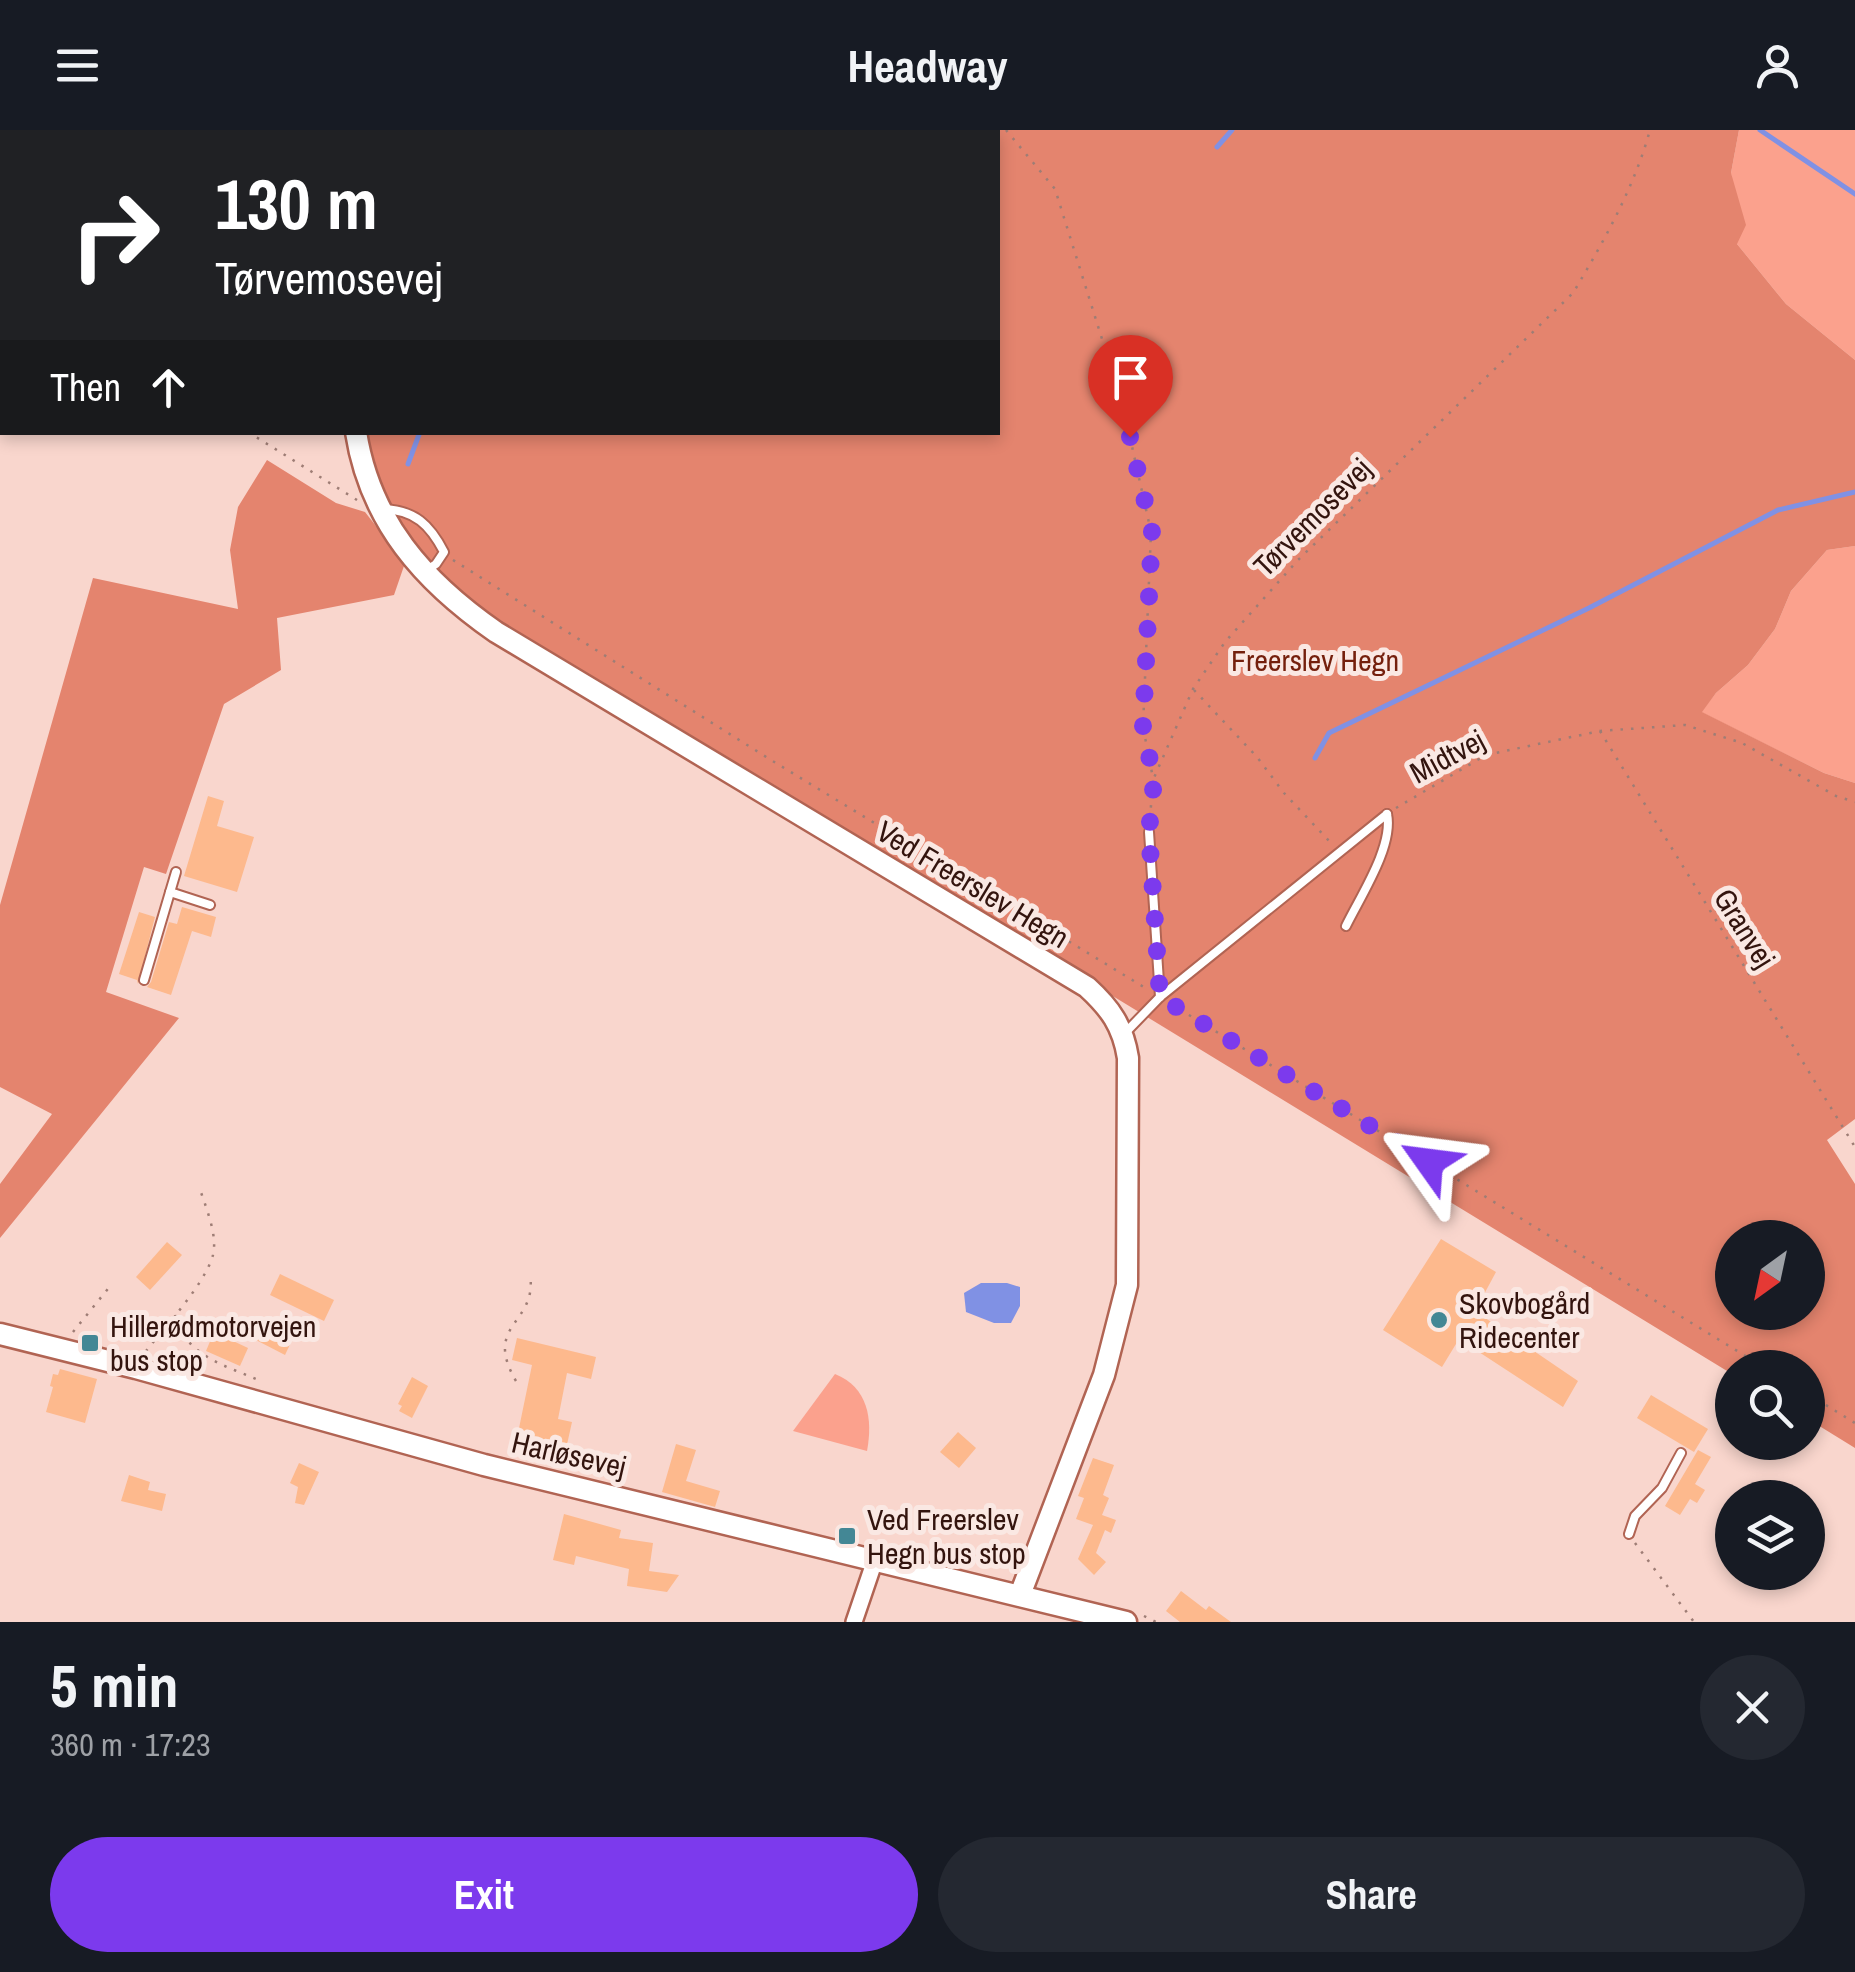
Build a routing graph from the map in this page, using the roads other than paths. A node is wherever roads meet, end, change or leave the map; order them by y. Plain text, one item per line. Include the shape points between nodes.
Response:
1 (357, 435) edge
2 (378, 509) junction
3 (423, 573) junction
4 (1149, 832) road end
5 (176, 872) dead end
6 (170, 892) junction
7 (210, 904) dead end
8 (1346, 926) dead end
9 (144, 980) dead end
10 (1160, 997) junction
11 (1124, 1034) junction
12 (0, 1334) edge
13 (1681, 1453) dead end
14 (1629, 1534) road end
15 (875, 1560) junction
16 (1020, 1595) junction
17 (854, 1622) edge
18 (1126, 1622) edge

1 - 2 street, Ved Freerslev Hegn
2 - 3 street, Ved Freerslev Hegn
2 - 3 lane via 411,513 433,530 444,552
3 - 11 street, Ved Freerslev Hegn via 496,632 1087,987
4 - 10 lane
5 - 6 lane
6 - 7 lane
6 - 9 lane
8 - 10 lane, Midtvej via 1378,863 1387,814
10 - 11 lane, Midtvej
11 - 16 street via 1127,1285 1104,1375
12 - 15 street, Harløsevej
13 - 14 lane
15 - 16 street, Harløsevej
15 - 17 street
16 - 18 street, Harløsevej

